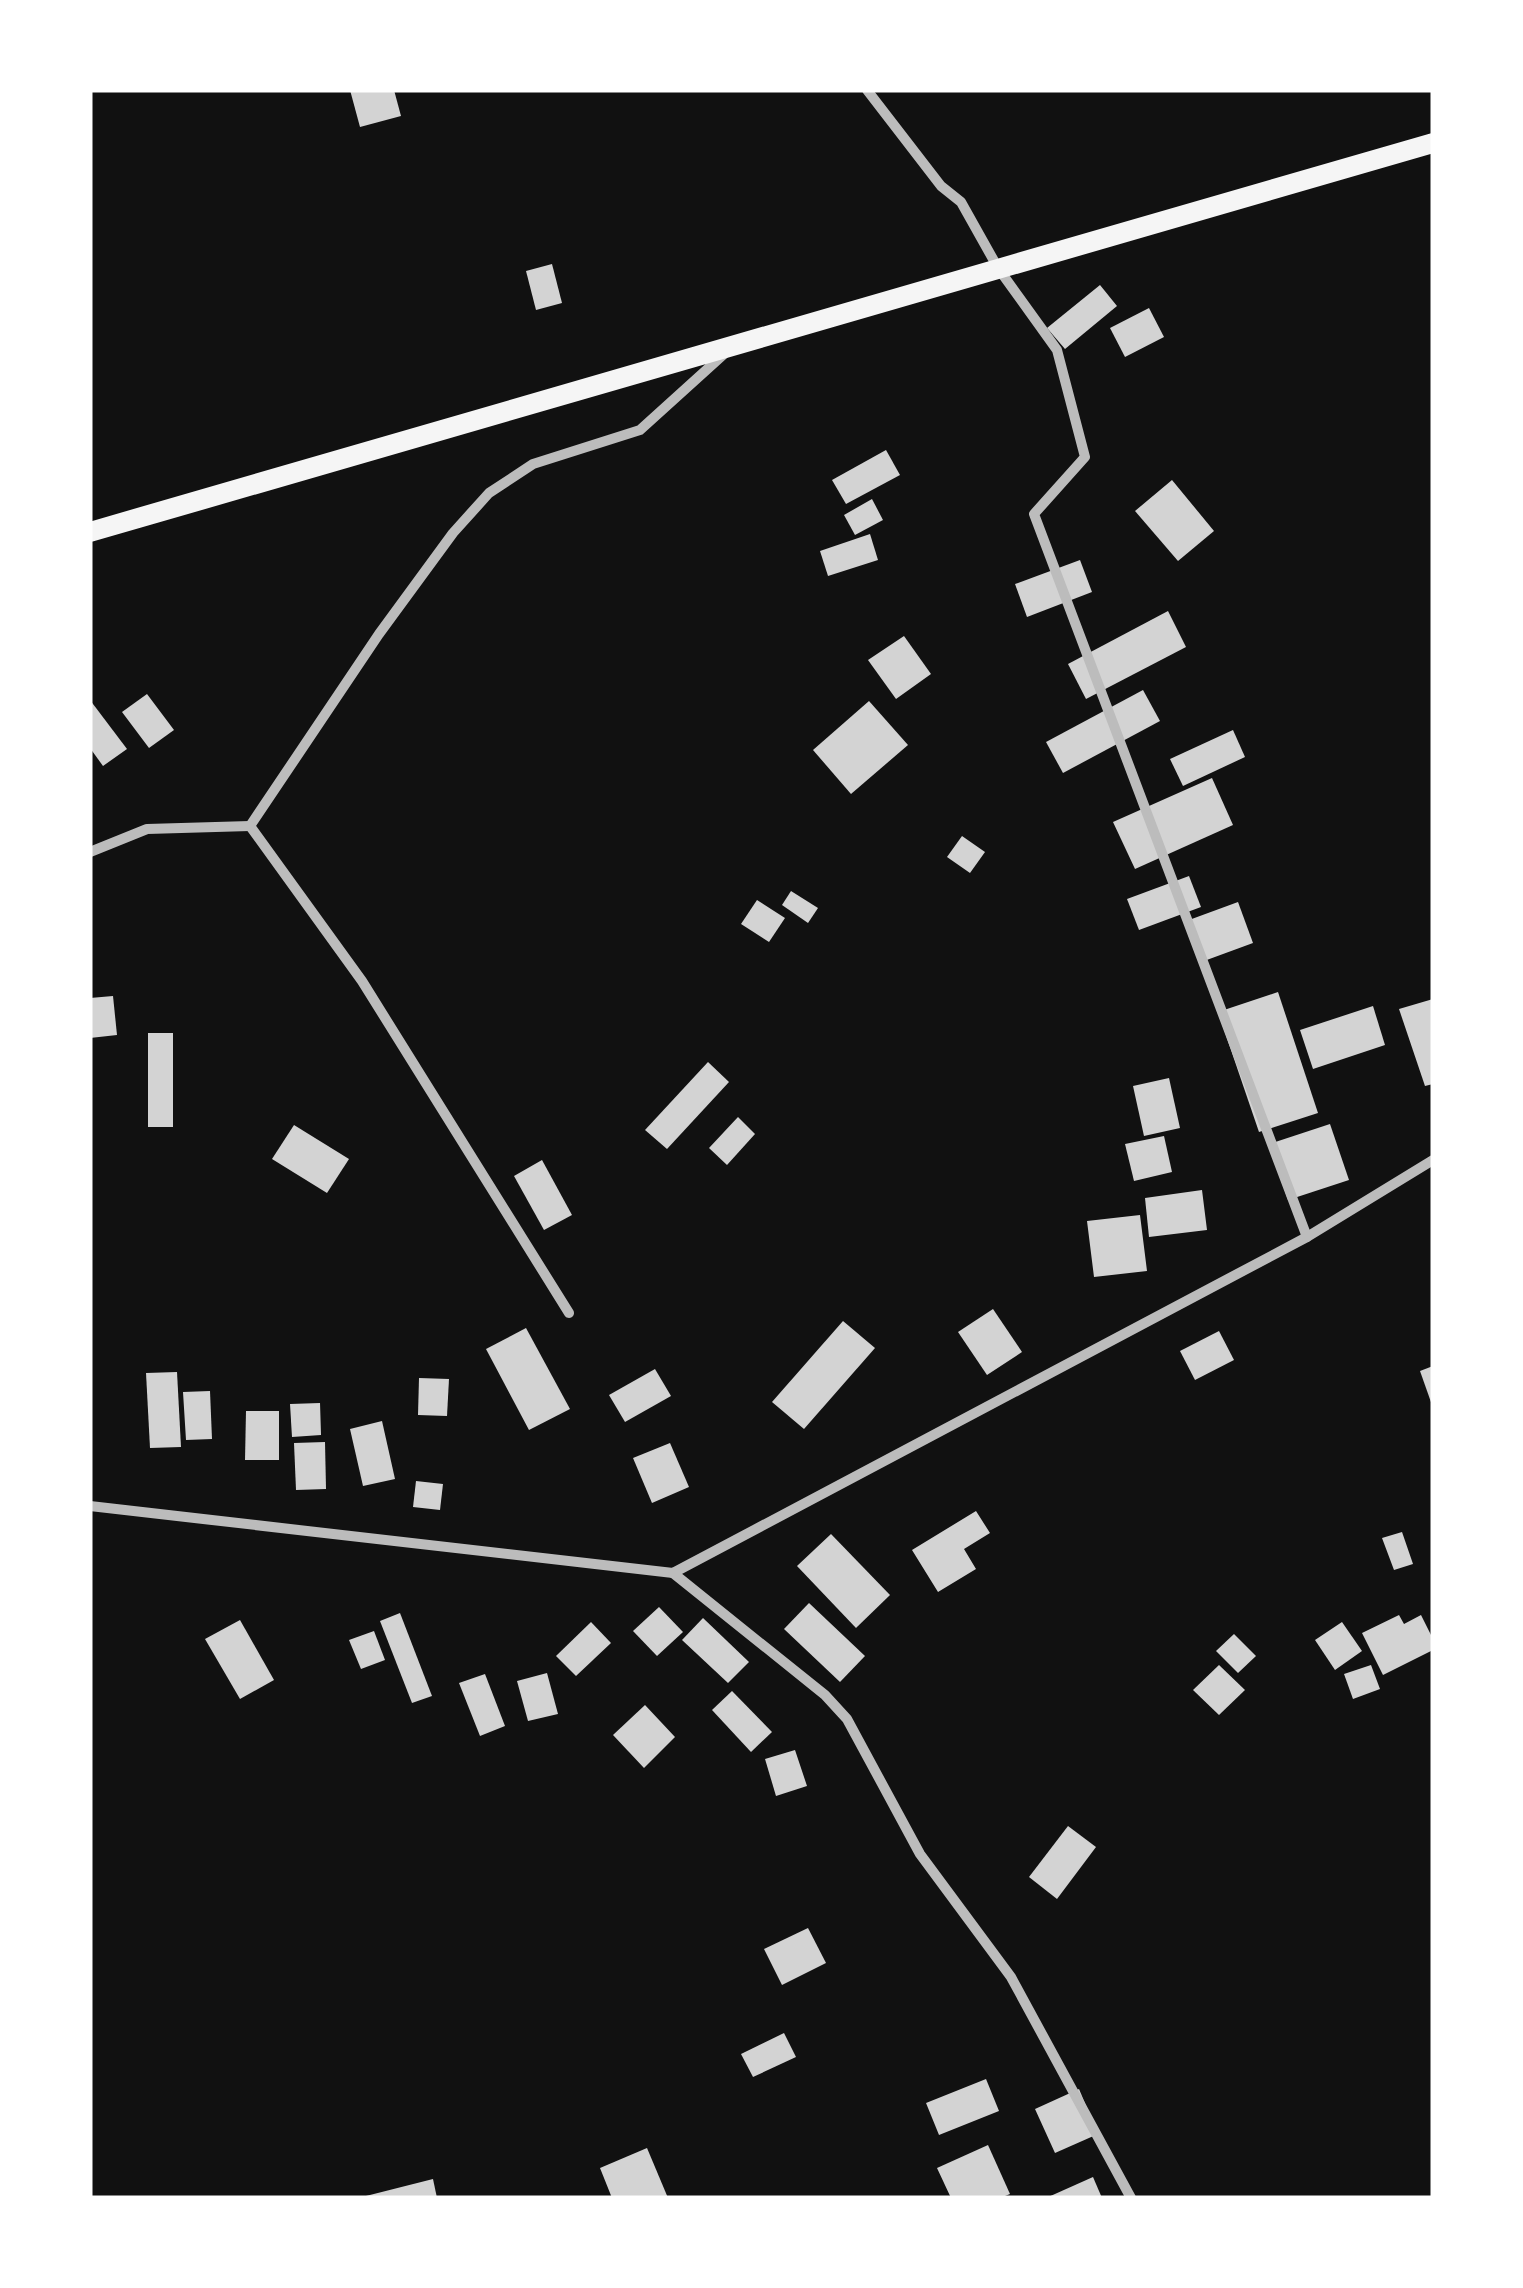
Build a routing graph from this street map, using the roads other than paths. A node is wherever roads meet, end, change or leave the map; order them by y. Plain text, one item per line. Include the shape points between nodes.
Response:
1 (867, 90) edge
2 (1433, 142) edge
3 (998, 268) junction
4 (728, 350) junction
5 (90, 532) edge
6 (250, 826) junction
7 (90, 852) edge
8 (1433, 1160) edge
9 (1308, 1236) junction
10 (569, 1313) dead end
11 (90, 1506) edge
12 (673, 1573) junction
13 (1132, 2198) edge

1 - 3 street via 941,186 961,202
2 - 3 main road
3 - 4 main road
3 - 9 street via 1058,350 1084,457 1034,514
4 - 5 main road
4 - 6 street via 640,430 533,464 489,493 378,634
6 - 7 street via 147,830
6 - 10 street via 362,981
8 - 9 street
9 - 12 street
11 - 12 street
12 - 13 street via 848,1719 904,1828 1011,1976

